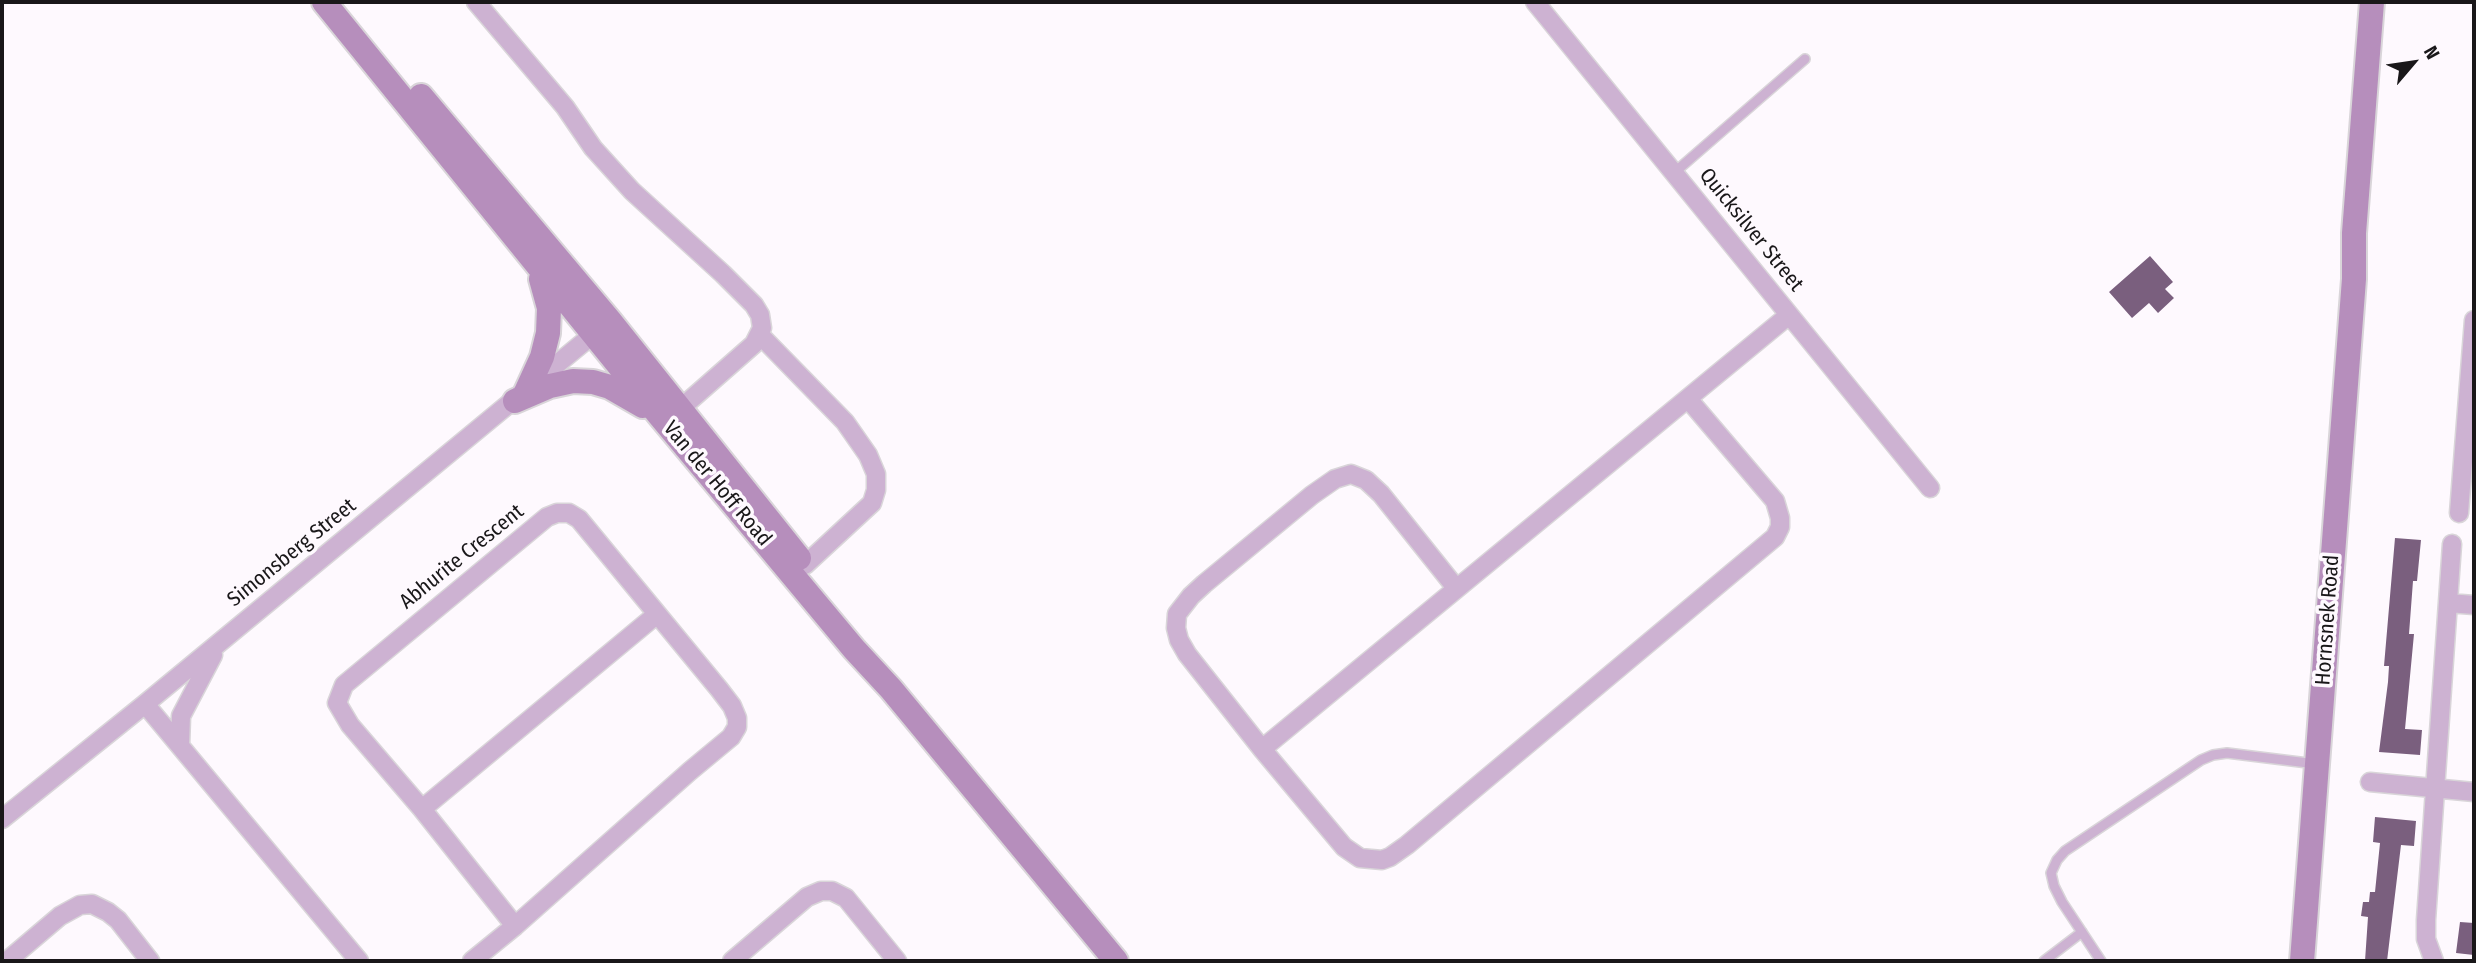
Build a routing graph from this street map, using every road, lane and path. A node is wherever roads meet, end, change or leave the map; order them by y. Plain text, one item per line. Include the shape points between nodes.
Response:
1 (324, 2) edge
2 (342, 2) edge
3 (476, 2) edge
4 (1535, 2) edge
5 (2372, 2) edge
6 (2386, 2) edge
7 (1805, 59) dead end
8 (1675, 172) junction
9 (538, 268) junction
10 (2354, 279) junction
11 (1789, 315) junction
12 (2474, 320) edge
13 (601, 328) junction
14 (760, 335) junction
15 (521, 396) junction
16 (1689, 400) junction
17 (2471, 411) edge
18 (670, 412) junction
19 (1930, 488) dead end
20 (2459, 513) dead end
21 (2452, 544) dead end
22 (805, 565) junction
23 (1456, 588) junction
24 (2448, 603) junction
25 (2474, 605) edge
26 (656, 615) junction
27 (225, 638) junction
28 (145, 704) junction
29 (180, 746) junction
30 (1262, 749) junction
31 (2318, 764) junction
32 (2370, 782) dead end
33 (2434, 788) junction
34 (2474, 792) edge
35 (422, 809) junction
36 (2, 819) edge
37 (515, 926) junction
38 (2082, 932) junction
39 (7, 961) edge
40 (150, 961) edge
41 (359, 961) edge
42 (472, 961) edge
43 (732, 961) edge
44 (897, 961) edge
45 (1116, 961) edge
46 (1132, 961) edge
47 (2044, 961) edge
48 (2101, 961) edge
49 (2302, 961) edge
50 (2434, 961) edge

1 - 9 main road, Van der Hoff Road
2 - 13 main road, Van der Hoff Road
3 - 14 street via 632,191 754,305 762,322
4 - 8 street, Quicksilver Street
5 - 10 main road, Hornsnek Road
6 - 10 main road, Hornsnek Road via 2367,225
7 - 8 lane
8 - 11 street, Quicksilver Street
9 - 13 main road, Van der Hoff Road
9 - 15 main road via 549,308 548,333 542,357
10 - 31 main road, Hornsnek Road
11 - 16 street
11 - 19 street, Quicksilver Street
12 - 17 street
13 - 15 street, Simonsberg Street
13 - 18 main road, Van der Hoff Road
14 - 18 street
14 - 22 street via 845,422 876,474 872,503
15 - 18 main road via 550,386 593,382
15 - 27 street, Simonsberg Street
16 - 23 street
16 - 30 street via 1774,501 1780,519 1775,537 1407,845 1382,860 1360,858 1344,847
17 - 20 street
18 - 22 main road, Van der Hoff Road
18 - 45 main road, Van der Hoff Road via 854,649
21 - 24 street
22 - 46 main road, Van der Hoff Road
23 - 30 street
23 - 30 street via 1381,494 1351,474 1312,495 1204,584 1177,614 1179,640
24 - 25 street
24 - 33 street
26 - 35 street
26 - 35 street, Abhurite Crescent via 579,519 557,513 344,685 337,703 350,725
26 - 37 street, Abhurite Crescent via 732,706 737,727
27 - 28 street, Simonsberg Street
27 - 29 street via 205,666 181,716
28 - 29 street
28 - 36 street, Simonsberg Street
29 - 41 street
31 - 38 lane via 2227,752 2213,755 2064,851 2051,873
31 - 49 main road, Hornsnek Road
32 - 33 street
33 - 34 street
33 - 50 street via 2426,939
35 - 37 street, Abhurite Crescent
37 - 42 street, Abhurite Crescent
38 - 47 lane
38 - 48 lane
39 - 40 street via 60,916 92,904 118,920
43 - 44 street via 807,897 832,891 846,898

